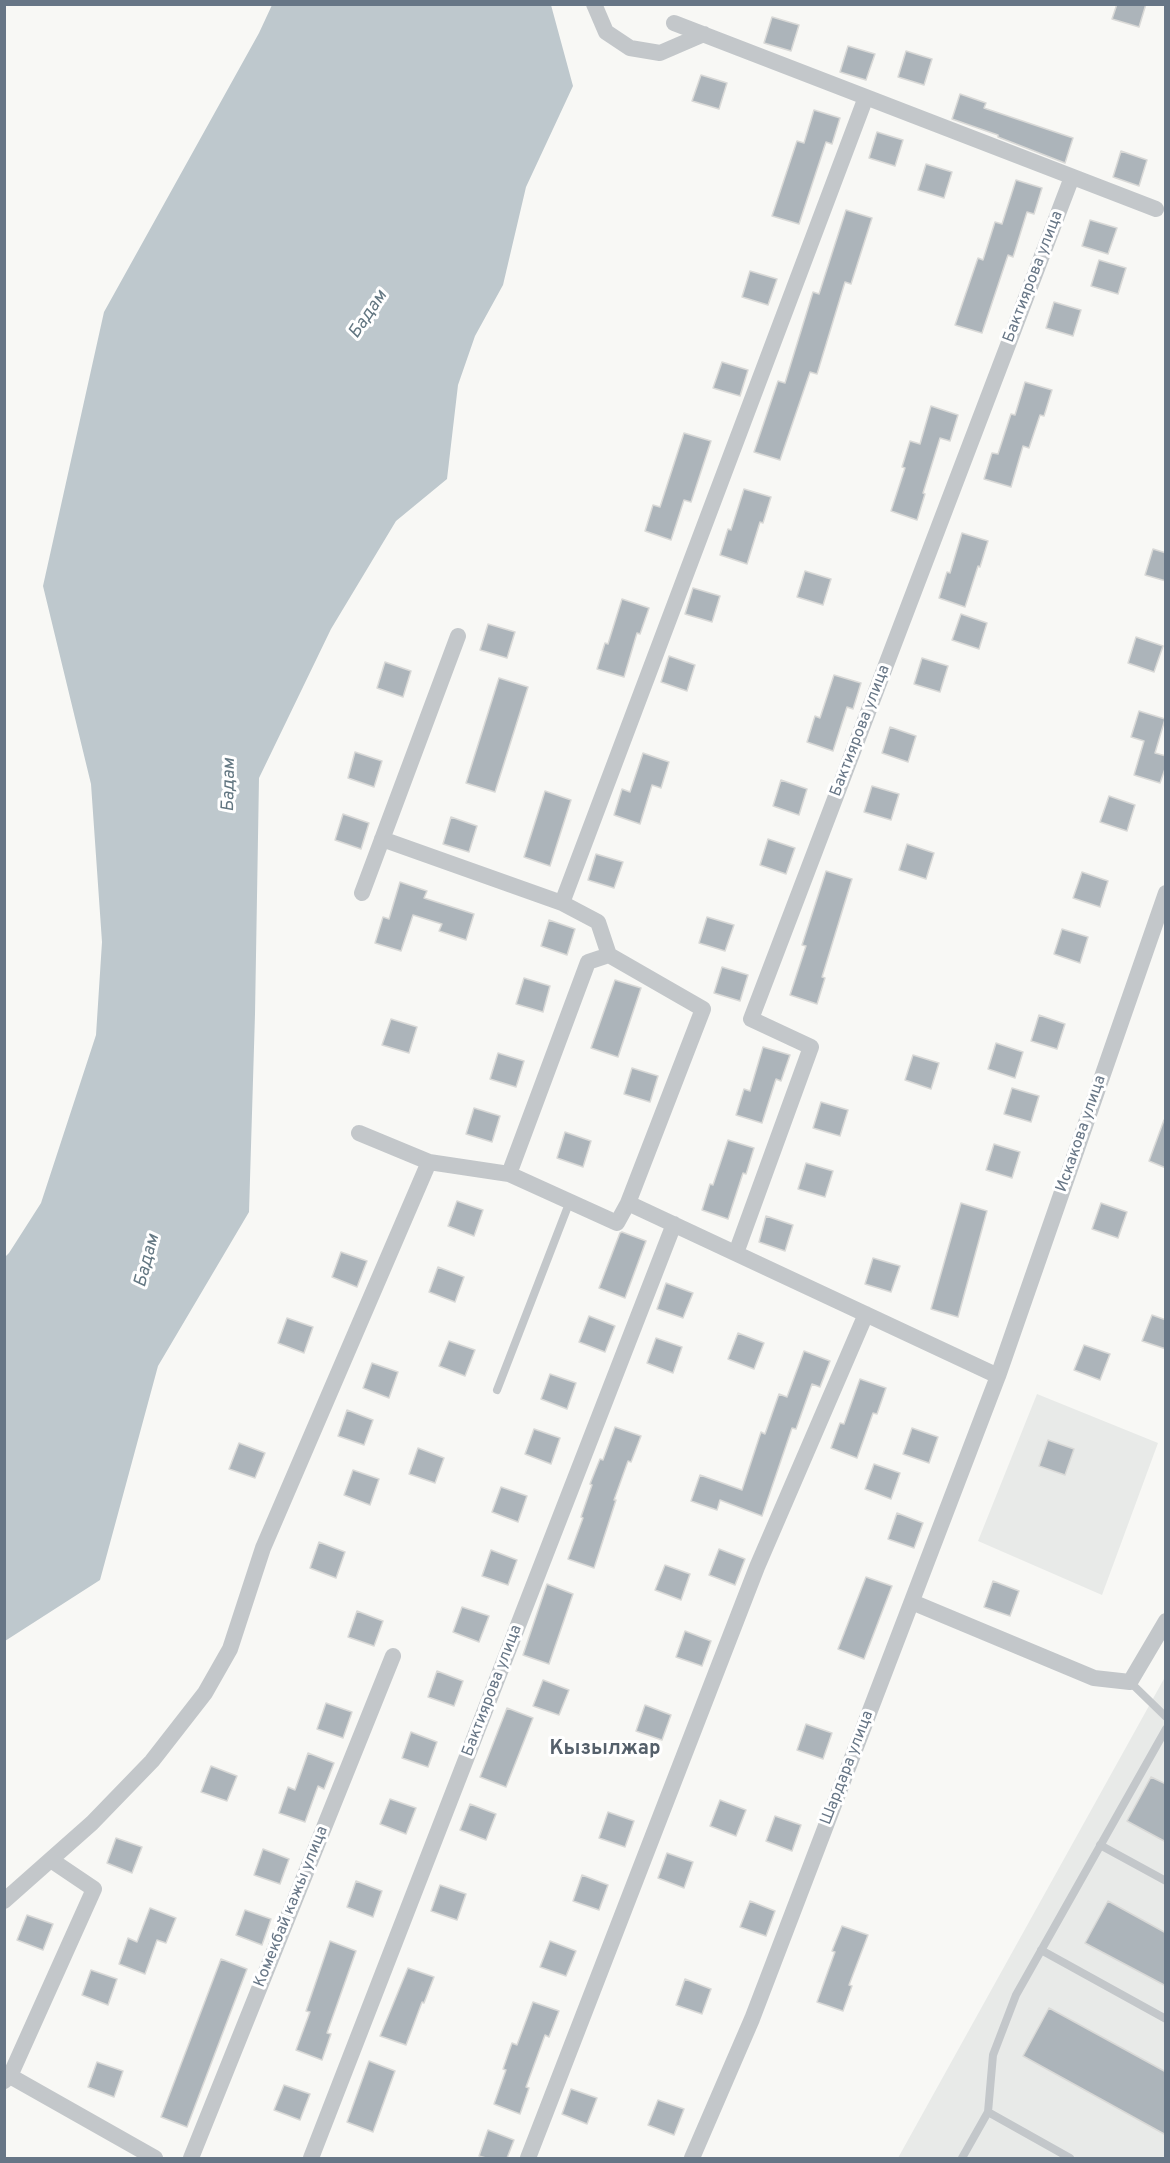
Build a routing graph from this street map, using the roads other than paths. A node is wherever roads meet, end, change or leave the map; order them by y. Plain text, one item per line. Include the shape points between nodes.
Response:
1 (594, 4) edge
2 (674, 23) dead end
3 (704, 34) junction
4 (866, 97) junction
5 (1072, 177) junction
6 (1156, 209) dead end
7 (458, 636) dead end
8 (382, 839) junction
9 (1166, 893) edge
10 (362, 894) dead end
11 (562, 903) junction
12 (609, 955) junction
13 (359, 1133) dead end
14 (429, 1162) junction
15 (509, 1174) junction
16 (570, 1201) junction
17 (628, 1203) junction
18 (674, 1224) junction
19 (736, 1253) junction
20 (866, 1314) junction
21 (998, 1376) junction
22 (497, 1390) dead end
23 (912, 1602) junction
24 (1166, 1621) edge
25 (393, 1656) dead end
26 (1130, 1682) junction
27 (1166, 1717) edge
28 (1166, 1729) edge
29 (1100, 1845) junction
30 (51, 1860) junction
31 (1166, 1881) edge
32 (4, 1901) edge
33 (1041, 1950) junction
34 (1166, 2019) edge
35 (7, 2079) edge
36 (988, 2112) junction
37 (155, 2158) edge
38 (191, 2158) edge
39 (311, 2158) edge
40 (528, 2158) edge
41 (692, 2158) edge
42 (962, 2158) edge
43 (1070, 2158) edge

1 - 3 street via 606,32 630,48 660,53
2 - 3 street
3 - 4 street
4 - 5 street
4 - 11 street
5 - 6 street
5 - 19 street, Бактиярова улица via 751,1018 811,1047
7 - 8 street
8 - 10 street
8 - 11 street
9 - 21 street, Искакова улица
11 - 12 street via 598,922
12 - 15 street via 588,962
12 - 17 street via 703,1009
13 - 14 street
14 - 15 street
14 - 30 street via 263,1548 230,1649 205,1694 152,1761
15 - 16 street
16 - 17 street via 618,1223
16 - 22 lane
17 - 18 street
18 - 19 street
18 - 39 street, Бактиярова улица
19 - 20 street
20 - 21 street
20 - 40 street via 757,1567
21 - 23 street, Шардара улица
23 - 26 street via 1094,1677
23 - 41 street, Шардара улица via 756,2008
24 - 26 street
25 - 38 street, Комекбай кажы улица
26 - 27 lane
28 - 29 lane
29 - 31 lane
29 - 33 lane
30 - 32 street
30 - 35 street via 94,1889
33 - 34 lane
33 - 36 lane via 1016,1995 993,2055
35 - 37 street
36 - 42 lane
36 - 43 lane

